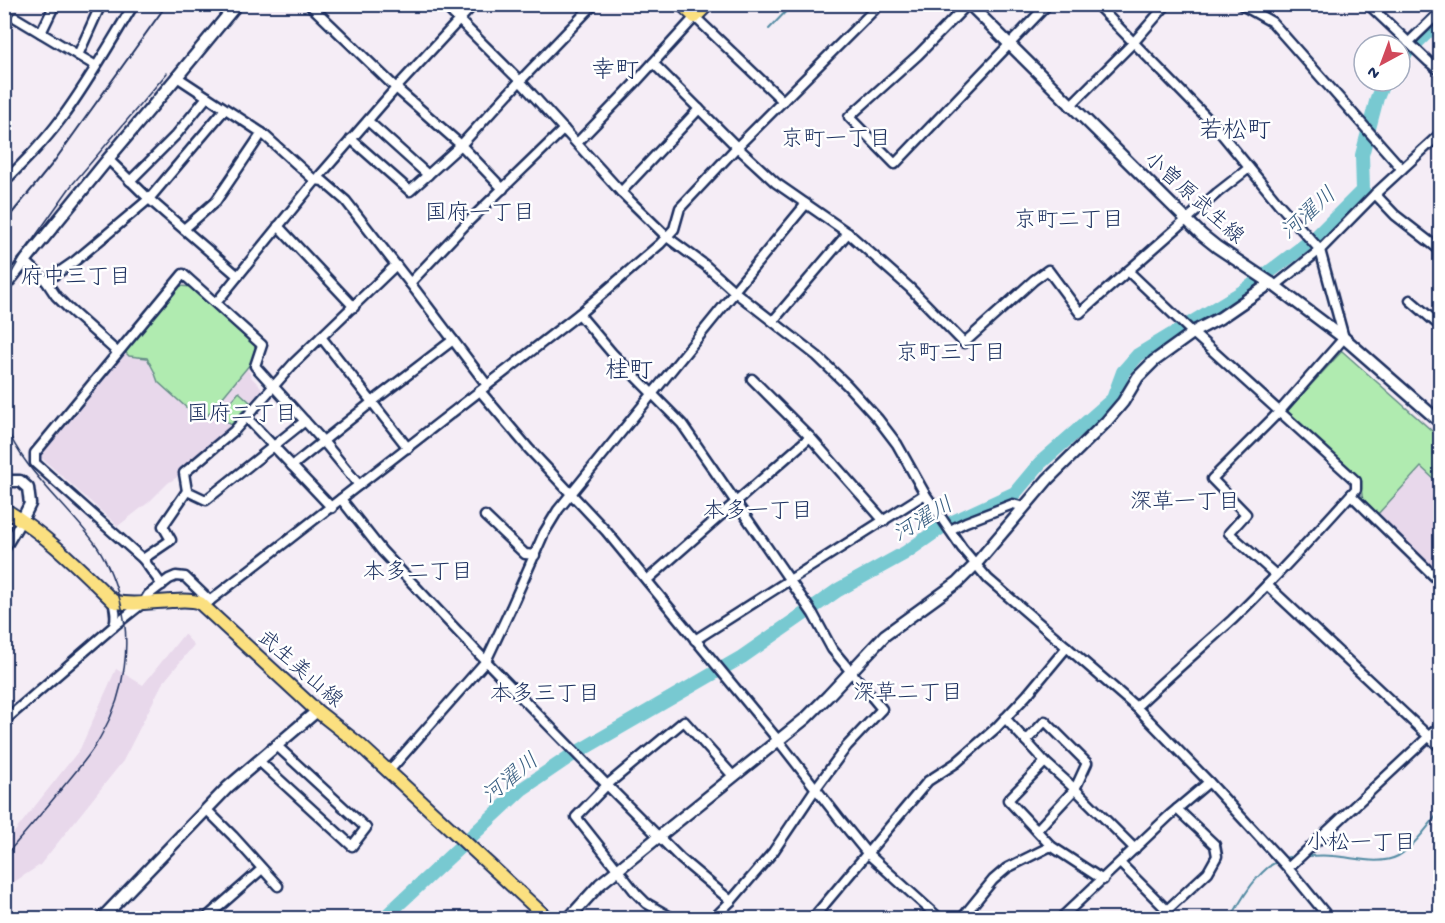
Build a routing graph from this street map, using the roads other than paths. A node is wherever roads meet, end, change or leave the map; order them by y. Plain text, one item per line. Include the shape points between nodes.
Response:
1 (7, 4) edge
2 (55, 4) edge
3 (101, 4) edge
4 (134, 4) edge
5 (237, 4) edge
6 (309, 4) edge
7 (443, 4) edge
8 (474, 4) edge
9 (594, 4) edge
10 (681, 4) edge
11 (708, 4) edge
12 (880, 4) edge
13 (968, 4) edge
14 (1048, 4) edge
15 (1096, 4) edge
16 (1167, 4) edge
17 (1240, 4) edge
18 (1368, 4) edge
19 (4, 9) edge
20 (1440, 12) edge
21 (695, 17) junction
22 (16, 18) dead end
23 (459, 20) junction
24 (41, 33) junction
25 (1398, 33) edge
26 (1412, 39) edge
27 (1133, 43) junction
28 (1009, 45) junction
29 (1412, 46) edge
30 (78, 55) junction
31 (653, 63) junction
32 (96, 66) junction
33 (1440, 71) edge
34 (177, 77) junction
35 (520, 81) junction
36 (396, 88) junction
37 (207, 97) junction
38 (783, 101) junction
39 (1070, 106) junction
40 (225, 109) junction
41 (699, 109) junction
42 (368, 121) junction
43 (564, 129) junction
44 (262, 134) junction
45 (1440, 134) edge
46 (351, 139) junction
47 (577, 143) junction
48 (461, 145) junction
49 (737, 147) junction
50 (108, 159) junction
51 (1249, 168) junction
52 (1402, 170) junction
53 (428, 175) junction
54 (316, 180) junction
55 (130, 181) junction
56 (4, 182) edge
57 (503, 189) junction
58 (621, 192) junction
59 (1375, 194) junction
60 (149, 199) junction
61 (806, 204) junction
62 (1186, 219) junction
63 (278, 226) junction
64 (184, 229) junction
65 (848, 233) junction
66 (668, 237) junction
67 (1320, 250) junction
68 (1440, 250) edge
69 (25, 261) junction
70 (396, 265) junction
71 (1128, 271) junction
72 (238, 276) junction
73 (46, 281) junction
74 (1269, 282) junction
75 (410, 283) junction
76 (4, 287) edge
77 (734, 292) junction
78 (1410, 300) dead end
79 (216, 303) junction
80 (354, 307) junction
81 (579, 314) junction
82 (773, 321) junction
83 (1440, 326) edge
84 (1193, 333) junction
85 (321, 338) junction
86 (1344, 338) junction
87 (453, 340) junction
88 (117, 352) junction
89 (752, 379) dead end
90 (274, 385) junction
91 (483, 388) junction
92 (652, 394) junction
93 (372, 402) junction
94 (1279, 412) junction
95 (246, 417) junction
96 (305, 420) junction
97 (1440, 422) edge
98 (810, 436) junction
99 (323, 441) junction
100 (274, 447) junction
101 (408, 448) junction
102 (292, 466) junction
103 (4, 481) edge
104 (359, 485) junction
105 (187, 491) junction
106 (570, 494) junction
107 (925, 494) junction
108 (1351, 495) junction
109 (341, 500) junction
110 (735, 502) junction
111 (1024, 507) junction
112 (332, 508) junction
113 (13, 514) edge
114 (485, 516) dead end
115 (884, 521) junction
116 (950, 530) junction
117 (4, 550) edge
118 (535, 555) junction
119 (143, 559) junction
120 (975, 565) junction
121 (1276, 575) junction
122 (647, 580) junction
123 (790, 580) junction
124 (1440, 582) edge
125 (162, 585) junction
126 (1267, 585) junction
127 (113, 601) junction
128 (143, 603) junction
129 (206, 604) junction
130 (114, 626) junction
131 (696, 640) junction
132 (1066, 647) junction
133 (486, 661) junction
134 (851, 672) junction
135 (1136, 707) junction
136 (317, 711) junction
137 (1005, 718) junction
138 (4, 721) edge
139 (1440, 726) edge
140 (1429, 736) junction
141 (778, 740) junction
142 (1026, 741) junction
143 (277, 746) junction
144 (1440, 747) edge
145 (259, 762) junction
146 (1045, 762) junction
147 (389, 771) junction
148 (733, 776) junction
149 (1209, 782) junction
150 (607, 785) junction
151 (816, 788) junction
152 (1075, 789) junction
153 (1177, 809) junction
154 (207, 810) junction
155 (1037, 830) junction
156 (659, 836) junction
157 (1051, 846) junction
158 (1135, 849) junction
159 (867, 853) junction
160 (1120, 863) junction
161 (1288, 868) junction
162 (262, 869) junction
163 (617, 870) junction
164 (1103, 880) junction
165 (278, 886) dead end
166 (731, 901) junction
167 (1165, 914) edge
168 (102, 918) edge
169 (206, 918) edge
170 (547, 918) edge
171 (569, 918) edge
172 (672, 918) edge
173 (714, 918) edge
174 (813, 918) edge
175 (939, 918) edge
176 (962, 918) edge
177 (1061, 918) edge
178 (1329, 918) edge

1 - 19 street
2 - 24 street
3 - 30 street
4 - 32 street
5 - 34 street
6 - 36 street
7 - 23 street
8 - 23 street
9 - 35 street
10 - 21 main road
11 - 21 main road
12 - 38 street
13 - 28 street, 小曽原武生線
13 - 28 street via 849,117 895,164
14 - 28 street
15 - 27 street
16 - 27 street
17 - 52 street via 1272,22
18 - 25 street
20 - 26 street
21 - 31 street
21 - 38 street
22 - 24 street
23 - 35 street
23 - 36 street
24 - 30 street
27 - 39 street
27 - 51 street via 1215,126
28 - 39 street, 小曽原武生線
29 - 33 street
30 - 32 street
31 - 41 street
31 - 47 street
32 - 56 street via 61,119
34 - 37 street
34 - 50 street
35 - 43 street
35 - 48 street
36 - 42 street
36 - 48 street
37 - 40 street
37 - 55 street
38 - 49 street
39 - 62 street, 小曽原武生線
40 - 44 street
40 - 60 street
41 - 49 street
41 - 58 street
42 - 46 street
42 - 53 street
43 - 47 street
43 - 57 street
44 - 54 street
44 - 64 street via 216,201
45 - 52 street
46 - 53 street via 410,191
46 - 54 street
47 - 58 street
48 - 53 street
48 - 57 street
49 - 61 street
49 - 66 street via 680,208
50 - 55 street
50 - 69 street
51 - 62 street
51 - 67 street
52 - 59 street
54 - 63 street
54 - 70 street via 323,181 346,201
55 - 60 street
57 - 75 street
58 - 66 street
59 - 67 street
59 - 68 street
60 - 64 street
60 - 73 street
61 - 65 street
61 - 77 street
62 - 71 street
62 - 74 street, 小曽原武生線 via 1217,247
63 - 72 street
63 - 80 street
64 - 72 street
65 - 71 street via 964,343 1048,270 1080,313
65 - 82 street
66 - 77 street
66 - 81 street
67 - 74 street
67 - 86 street
69 - 73 street
69 - 76 street
70 - 75 street
70 - 80 street
71 - 84 street
72 - 79 street
73 - 88 street via 68,309
74 - 84 street
74 - 86 street, 小曽原武生線
75 - 87 street
77 - 82 street
77 - 92 street
78 - 83 street
79 - 88 street via 183,274
79 - 90 street via 262,345 255,366
80 - 85 street
81 - 91 street
81 - 92 street
82 - 107 street via 833,370 878,419
84 - 94 street
84 - 111 street via 1138,377 1106,422
85 - 90 street
85 - 93 street
86 - 94 street
86 - 97 street, 小曽原武生線
87 - 91 street
87 - 93 street
88 - 119 street via 35,453 35,463
89 - 98 street
90 - 95 street
90 - 96 street
91 - 101 street
91 - 106 street via 529,449
92 - 106 street
92 - 110 street via 682,424
93 - 99 street
93 - 101 street
94 - 108 street via 1356,481
94 - 121 street via 1212,479 1246,514 1229,533
95 - 100 street
95 - 105 street via 184,473
96 - 99 street
96 - 100 street
98 - 110 street
98 - 115 street
99 - 102 street
99 - 104 street
100 - 102 street
100 - 105 street via 206,500
101 - 104 street
102 - 112 street
103 - 113 street via 20,481 28,488 30,504
104 - 109 street
105 - 119 street via 163,526 171,540
106 - 118 street via 544,532
106 - 122 street
107 - 115 street
107 - 116 street
108 - 121 street
108 - 124 street
109 - 112 street
109 - 133 street via 382,551
110 - 122 street
110 - 123 street
111 - 116 street via 1013,504
111 - 120 street
112 - 129 street
113 - 117 street
113 - 127 main road via 74,562
114 - 118 street via 525,554
115 - 123 street
116 - 120 street
118 - 133 street
119 - 125 street
120 - 132 street
120 - 134 street via 885,635
121 - 126 street
122 - 131 street
123 - 131 street
123 - 134 street via 832,649
125 - 128 street
125 - 129 street via 176,576 185,577
126 - 135 street
126 - 140 street
127 - 128 main road
127 - 130 street
128 - 129 main road via 192,600
128 - 130 street
129 - 136 main road, 武生美山線
130 - 138 street
131 - 141 street
132 - 135 street
132 - 137 street
133 - 147 street
133 - 150 street
134 - 141 street
134 - 151 street via 882,709
135 - 149 street
136 - 143 street
136 - 147 main road, 武生美山線
137 - 142 street
137 - 159 street via 956,763 928,781
139 - 140 street
140 - 144 street
140 - 161 street
141 - 148 street
141 - 151 street
142 - 146 street
142 - 152 street via 1045,721 1087,763
143 - 145 street
143 - 145 street via 366,828 352,846
145 - 154 street
146 - 152 street
146 - 155 street via 1008,800
147 - 170 main road, 武生美山線
148 - 150 street via 684,721
148 - 156 street
149 - 153 street
149 - 161 street
150 - 156 street
150 - 163 street via 576,818
151 - 159 street
151 - 166 street via 773,852
152 - 155 street
152 - 158 street
153 - 158 street
153 - 167 street via 1215,845 1217,856 1208,872
154 - 162 street
154 - 168 street
155 - 157 street
156 - 163 street
156 - 166 street
157 - 164 street
157 - 176 street via 993,879
158 - 160 street
159 - 174 street
159 - 175 street
160 - 164 street
160 - 167 street
161 - 178 street
162 - 165 street
162 - 169 street
163 - 171 street
163 - 172 street via 646,903
164 - 177 street
166 - 173 street

